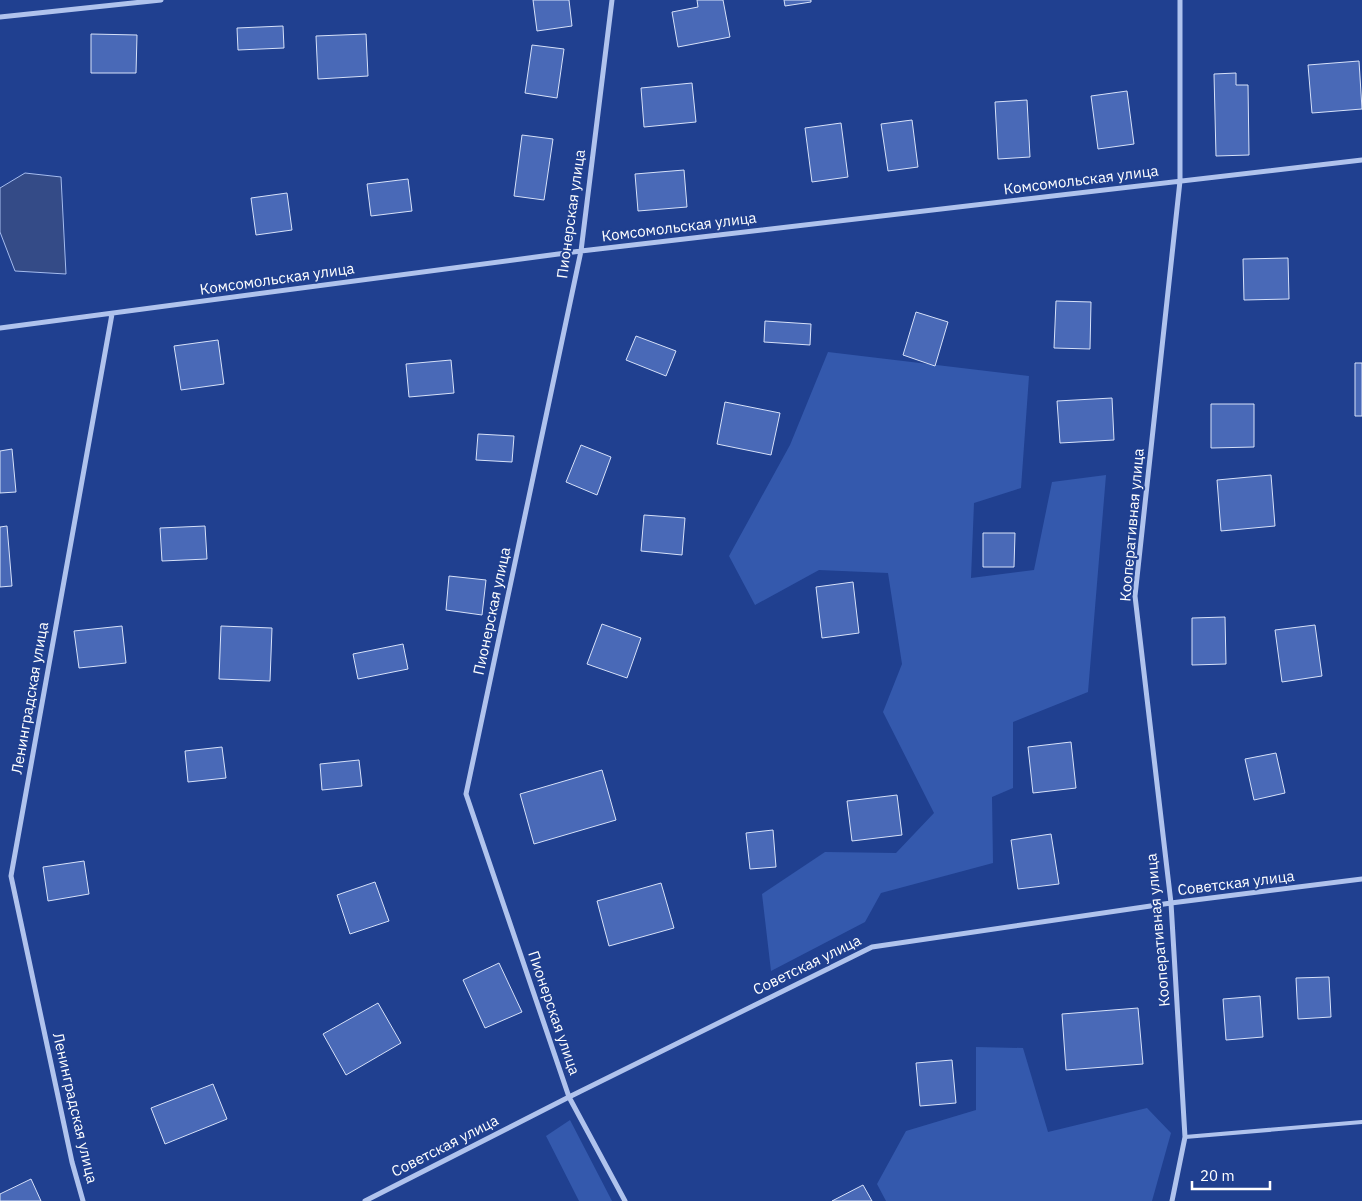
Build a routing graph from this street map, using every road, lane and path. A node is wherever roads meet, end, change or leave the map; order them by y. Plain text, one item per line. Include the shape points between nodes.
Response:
1 (161, 0) edge
2 (612, 0) edge
3 (1180, 0) edge
4 (0, 18) edge
5 (1362, 160) edge
6 (1180, 181) junction
7 (581, 251) junction
8 (112, 314) junction
9 (0, 328) edge
10 (1362, 879) edge
11 (1171, 903) junction
12 (569, 1097) junction
13 (1362, 1122) edge
14 (1185, 1137) junction
15 (84, 1201) edge
16 (365, 1201) edge
17 (625, 1201) edge
18 (1172, 1201) edge

1 - 4 street
2 - 7 street, Пионерская улица
3 - 6 street, Кооперативная улица
5 - 6 street, Комсомольская улица
6 - 7 street, Комсомольская улица
6 - 11 street, Кооперативная улица via 1135,596
7 - 8 street, Комсомольская улица
7 - 12 street, Пионерская улица via 466,794
8 - 9 street, Комсомольская улица
8 - 15 street, Ленинградская улица via 11,876 72,1162
10 - 11 street, Советская улица
11 - 12 street, Советская улица via 872,947
11 - 14 street, Кооперативная улица
12 - 16 street, Советская улица
12 - 17 street, Пионерская улица
13 - 14 lane
14 - 18 street, Кооперативная улица

